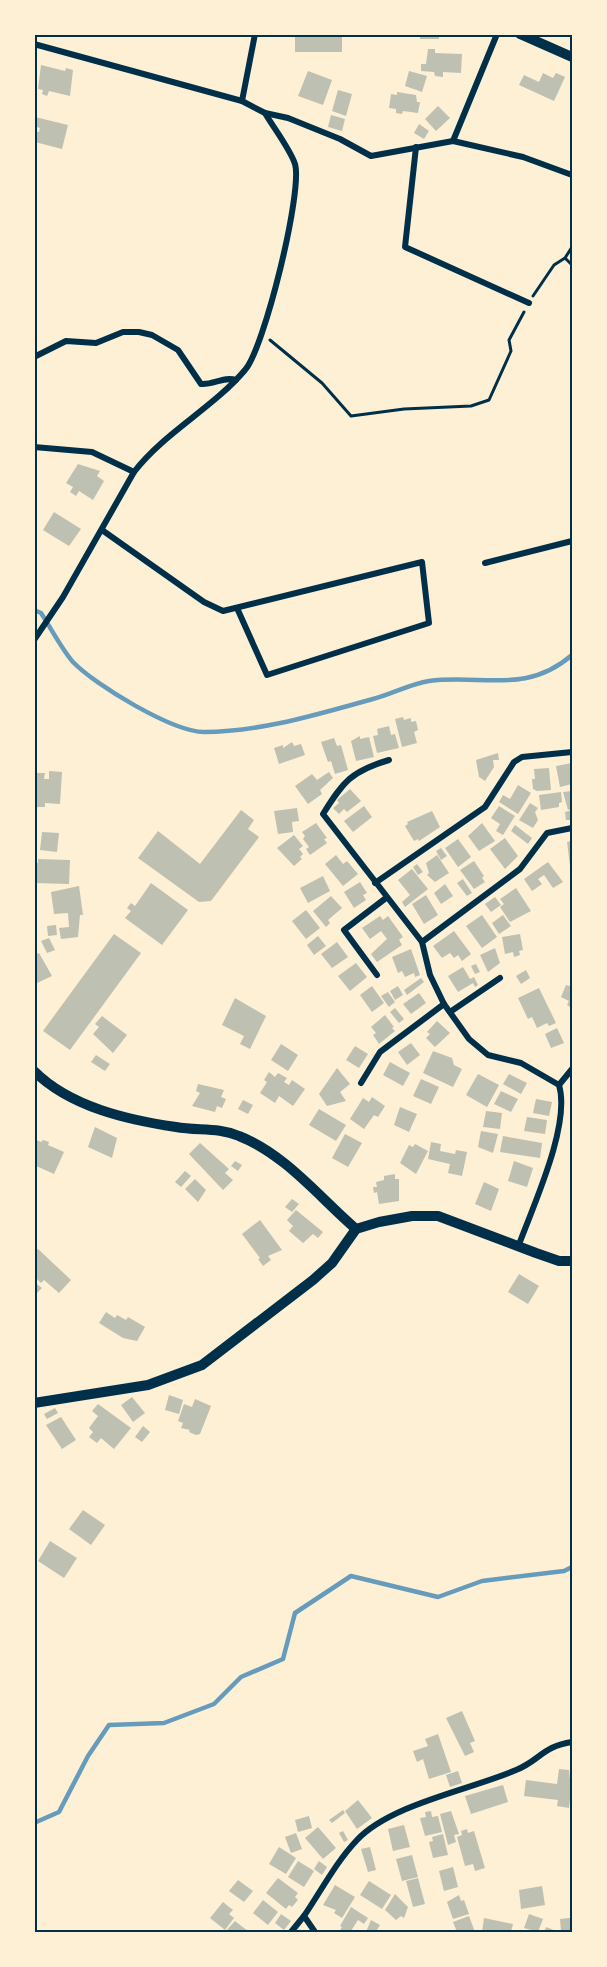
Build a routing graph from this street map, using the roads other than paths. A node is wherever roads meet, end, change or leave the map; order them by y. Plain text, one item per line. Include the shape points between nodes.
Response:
1 (255, 34) edge
2 (497, 34) edge
3 (520, 34) edge
4 (34, 44) edge
5 (573, 57) edge
6 (242, 101) junction
7 (265, 113) junction
8 (453, 141) junction
9 (416, 147) junction
10 (573, 175) edge
11 (529, 303) road end
12 (34, 357) edge
13 (236, 380) junction
14 (34, 447) edge
15 (134, 471) junction
16 (102, 530) junction
17 (573, 541) edge
18 (485, 563) dead end
19 (237, 608) junction
20 (34, 640) edge
21 (573, 752) edge
22 (389, 760) dead end
23 (573, 828) edge
24 (375, 883) junction
25 (386, 898) junction
26 (422, 942) junction
27 (377, 975) dead end
28 (500, 978) dead end
29 (444, 1004) junction
30 (450, 1012) junction
31 (573, 1069) edge
32 (34, 1071) edge
33 (361, 1083) dead end
34 (559, 1085) junction
35 (356, 1229) junction
36 (518, 1247) junction
37 (573, 1262) edge
38 (34, 1402) edge
39 (573, 1742) edge
40 (304, 1916) junction
41 (291, 1932) edge
42 (315, 1932) edge

1 - 6 street
2 - 8 street
3 - 5 street
4 - 6 street
6 - 7 street
7 - 9 street via 340,139 371,156
7 - 13 street via 295,164 296,194 255,356
8 - 9 street
8 - 10 street via 523,157
9 - 11 street via 405,247
12 - 13 street via 66,340 96,343 123,332 139,332 178,350 201,384
13 - 15 street via 146,456
14 - 15 street via 92,452
15 - 16 street
16 - 19 street via 204,602 223,611
16 - 20 street
17 - 18 street
19 - 19 street via 422,562 429,623 267,675
21 - 24 street via 522,757 514,762 485,807
22 - 24 street via 362,768 339,788 323,814
23 - 26 street via 547,832 520,869
24 - 25 street
25 - 26 street
25 - 27 street via 344,930
26 - 29 street via 430,975
28 - 30 street
29 - 30 street
29 - 33 street via 380,1052
30 - 34 street via 469,1039 488,1055 521,1063
31 - 34 street
32 - 35 street via 64,1095 110,1112 177,1128 225,1130 247,1139 277,1158
34 - 36 street via 562,1104 554,1148
35 - 36 street via 411,1216 438,1216
35 - 38 street via 332,1263 314,1280 202,1365 148,1384
36 - 37 street
39 - 40 street via 545,1750 519,1769 398,1812 372,1828 346,1852
40 - 41 street
40 - 42 street

